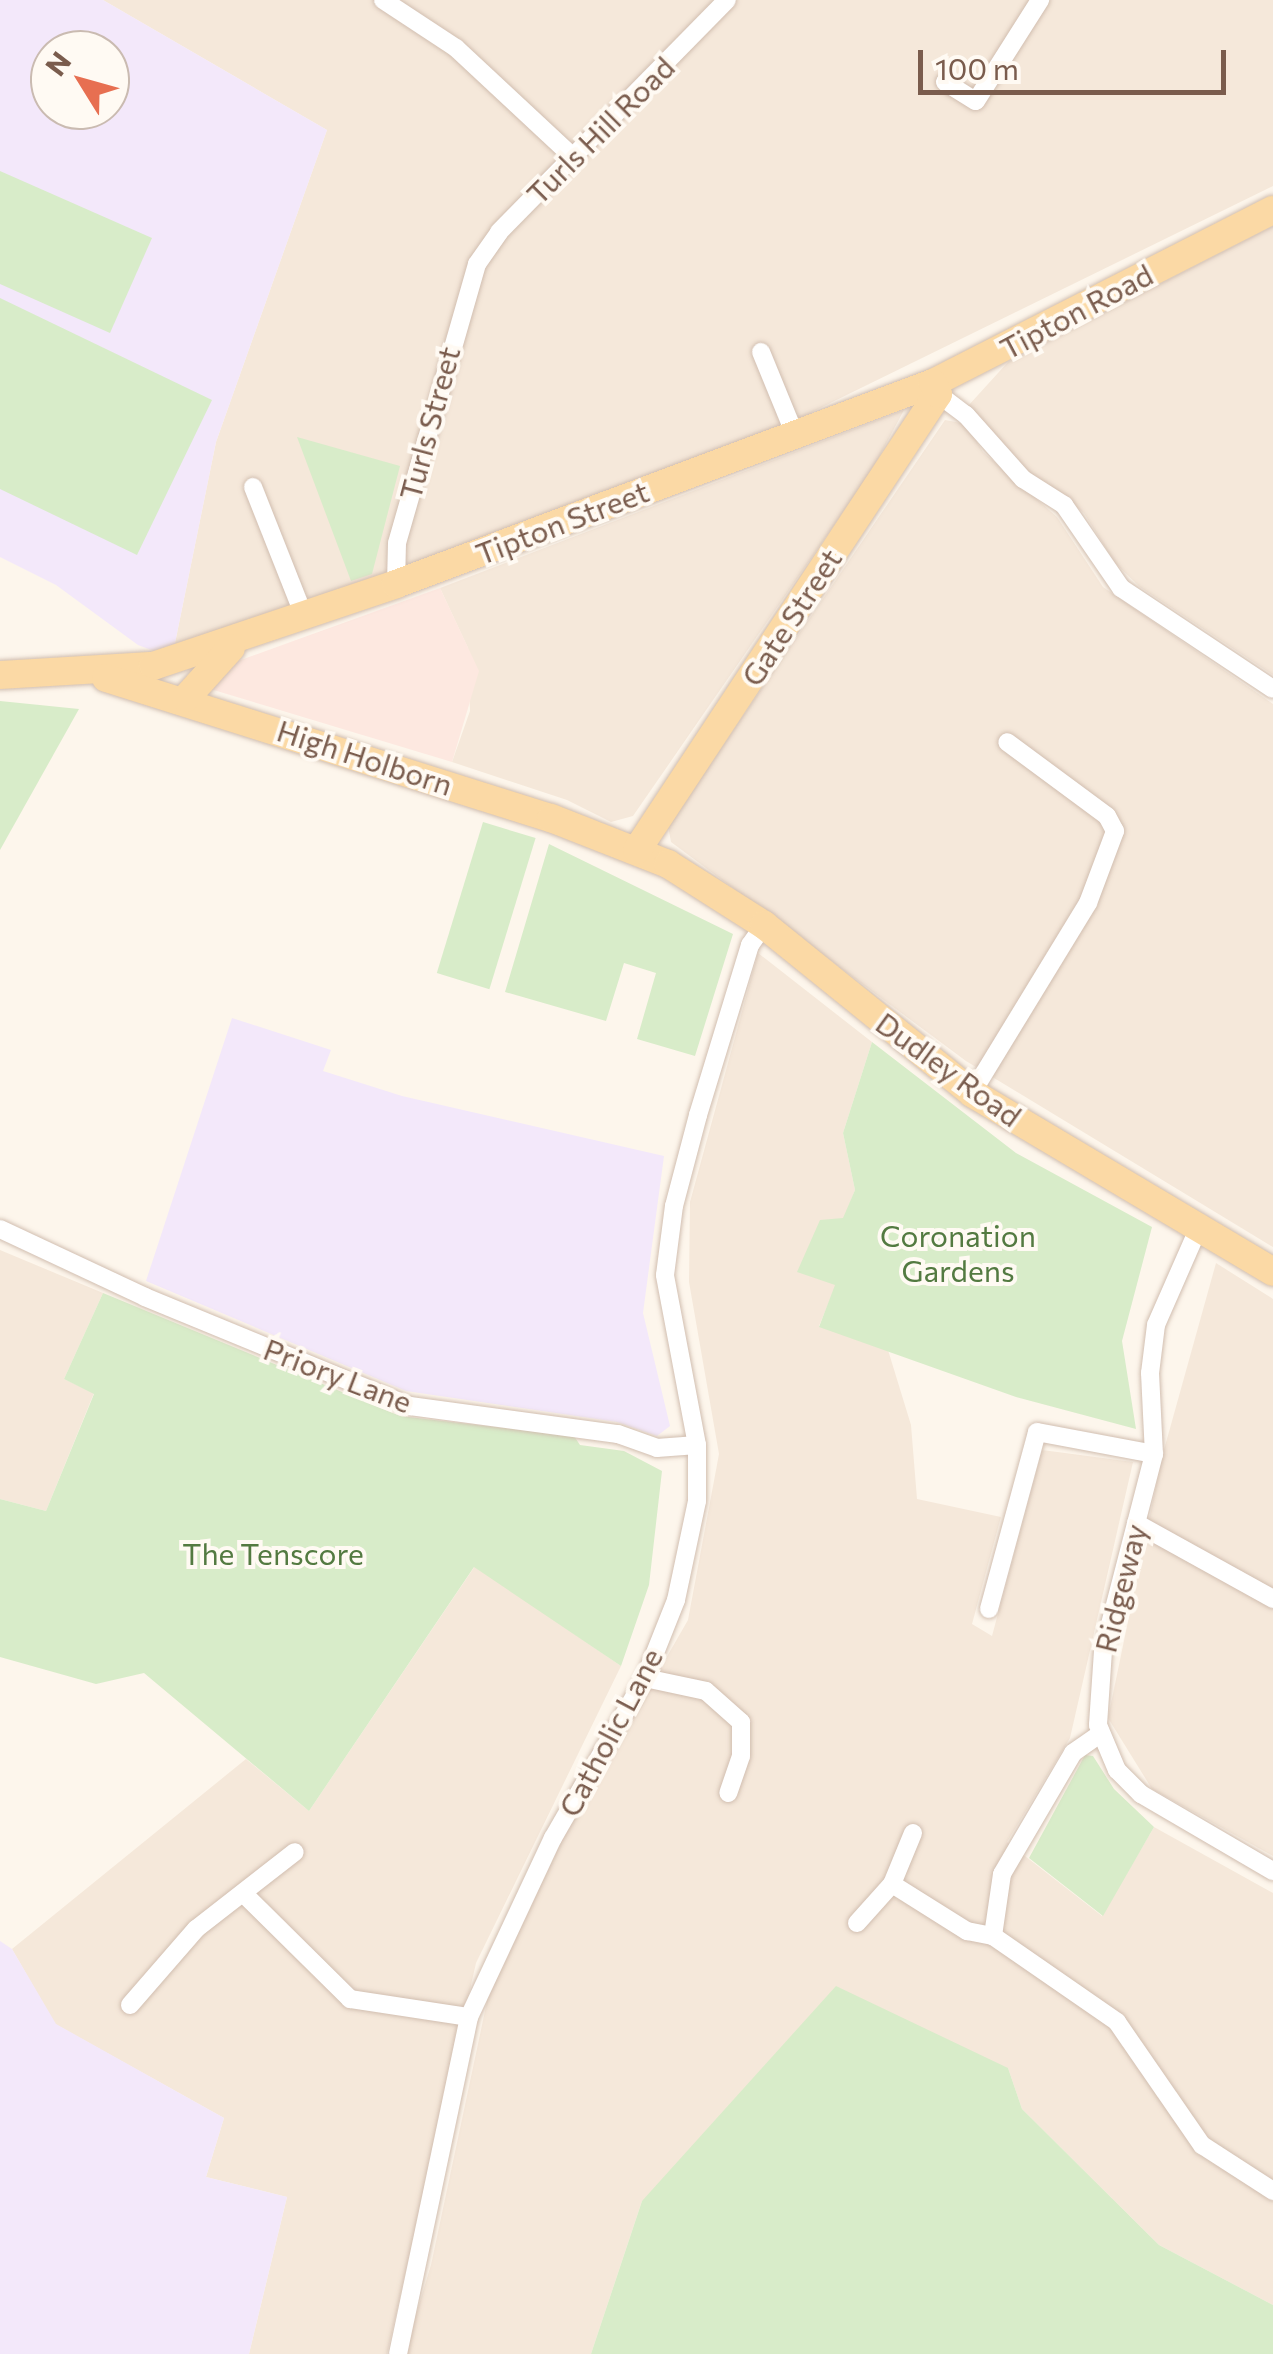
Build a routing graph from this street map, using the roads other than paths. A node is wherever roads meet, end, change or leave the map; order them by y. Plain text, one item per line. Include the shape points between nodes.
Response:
1 (382, 0) edge
2 (727, 0) edge
3 (1040, 0) edge
4 (945, 82) dead end
5 (574, 158) junction
6 (1273, 210) edge
7 (476, 264) joint
8 (761, 352) dead end
9 (936, 389) junction
10 (876, 406) joint
11 (795, 435) junction
12 (253, 487) dead end
13 (396, 584) junction
14 (304, 616) junction
15 (247, 636) junction
16 (90, 674) junction
17 (0, 675) edge
18 (1273, 689) edge
19 (186, 698) junction
20 (1007, 742) dead end
21 (637, 850) junction
22 (764, 925) junction
23 (972, 1094) junction
24 (1199, 1227) junction
25 (0, 1228) edge
26 (1273, 1272) edge
27 (696, 1445) junction
28 (1154, 1454) junction
29 (1136, 1523) junction
30 (1273, 1599) edge
31 (989, 1609) dead end
32 (645, 1678) junction
33 (1100, 1734) junction
34 (728, 1794) dead end
35 (912, 1833) dead end
36 (295, 1852) dead end
37 (1273, 1871) edge
38 (892, 1884) junction
39 (243, 1893) junction
40 (857, 1923) dead end
41 (993, 1936) junction
42 (130, 2005) dead end
43 (469, 2018) junction
44 (1273, 2191) edge
45 (398, 2354) edge

1 - 5 street via 456,48
2 - 5 street, Turls Hill Road
3 - 4 street via 976,101
5 - 7 street, Turls Hill Road
6 - 9 main road, Tipton Road
7 - 13 street, Turls Street via 397,543
8 - 11 street
9 - 10 main road, Tipton Road
9 - 18 street via 1023,479 1064,505 1122,588
9 - 21 main road, Gate Street
10 - 11 main road, Tipton Street
11 - 13 main road, Tipton Street
12 - 14 street
13 - 14 main road, Tipton Street
14 - 15 main road, Tipton Street
15 - 16 main road, Tipton Street via 153,666
15 - 19 main road, Tipton Street via 214,661
16 - 17 main road
16 - 19 main road, High Holborn
19 - 21 main road, High Holborn
20 - 23 street via 1108,816 1115,831 1088,903
21 - 22 main road, Dudley Road
22 - 23 main road, Dudley Road
22 - 27 street, Catholic Lane via 750,945 698,1115 668,1258
23 - 24 main road, Dudley Road
24 - 26 main road, Dudley Road
24 - 28 street, Ridgeway via 1156,1325 1150,1373
25 - 27 street, Priory Lane via 145,1298 410,1406 618,1434 657,1448
27 - 32 street, Catholic Lane via 697,1501 676,1600
28 - 29 street, Ridgeway
28 - 31 street via 1037,1432
29 - 30 street
29 - 33 street, Ridgeway via 1103,1651 1096,1695
32 - 34 street via 706,1691 741,1722 741,1756
32 - 43 street, Catholic Lane via 553,1838
33 - 37 street, Ridgeway via 1117,1770 1141,1794
33 - 41 street via 1073,1753 1002,1874
35 - 38 street
36 - 39 street
38 - 40 street
38 - 41 street via 968,1932
39 - 42 street via 196,1929
39 - 43 street via 350,1998
41 - 44 street via 1117,2022 1202,2145
43 - 45 street, Catholic Lane

